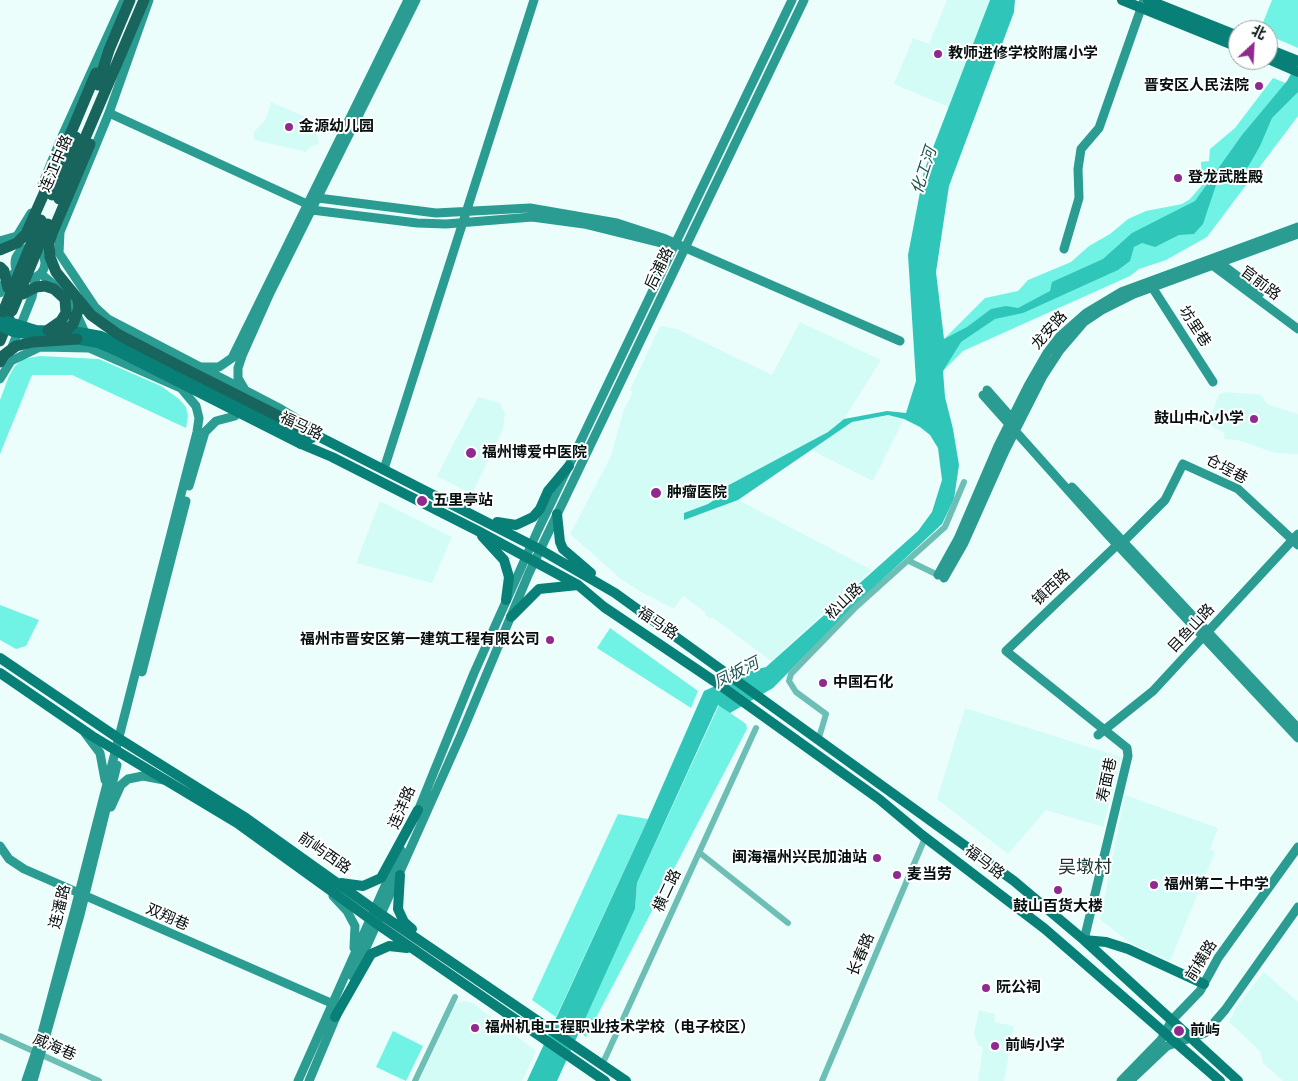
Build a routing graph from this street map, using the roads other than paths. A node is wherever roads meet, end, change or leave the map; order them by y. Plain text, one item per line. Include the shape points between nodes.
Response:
1 (144, 0) edge
2 (149, 0) edge
3 (408, 0) edge
4 (416, 0) edge
5 (534, 0) edge
6 (792, 0) edge
7 (804, 0) edge
8 (1122, 0) edge
9 (124, 1) edge
10 (1144, 3) edge
11 (1228, 32) edge
12 (1228, 42) edge
13 (1278, 55) edge
14 (1278, 62) edge
15 (1295, 65) edge
16 (107, 75) junction
17 (109, 113) junction
18 (318, 198) junction
19 (310, 207) junction
20 (466, 212) junction
21 (25, 222) junction
22 (463, 222) junction
23 (1298, 227) edge
24 (60, 232) junction
25 (1298, 234) edge
26 (0, 241) edge
27 (674, 244) junction
28 (0, 245) edge
29 (685, 249) junction
30 (1064, 249) dead end
31 (0, 250) edge
32 (21, 252) junction
33 (45, 261) junction
34 (1213, 261) junction
35 (0, 266) edge
36 (16, 268) junction
37 (38, 276) junction
38 (78, 282) junction
39 (1152, 287) junction
40 (8, 299) edge
41 (78, 300) junction
42 (0, 320) edge
43 (1298, 322) edge
44 (0, 326) edge
45 (1298, 330) edge
46 (51, 334) junction
47 (77, 339) junction
48 (0, 341) edge
49 (900, 341) dead end
50 (93, 350) junction
51 (0, 362) edge
52 (196, 367) junction
53 (0, 378) edge
54 (1214, 382) dead end
55 (181, 388) junction
56 (985, 393) dead end
57 (254, 396) junction
58 (236, 416) junction
59 (1013, 425) junction
60 (306, 430) joint
61 (337, 445) junction
62 (332, 457) junction
63 (1183, 464) joint
64 (569, 466) junction
65 (384, 469) junction
66 (964, 482) dead end
67 (472, 514) junction
68 (557, 514) junction
69 (478, 531) junction
70 (1296, 540) edge
71 (1120, 543) junction
72 (536, 547) junction
73 (531, 558) junction
74 (909, 561) junction
75 (941, 576) joint
76 (578, 585) junction
77 (615, 593) junction
78 (506, 600) junction
79 (511, 617) junction
80 (1206, 635) junction
81 (1006, 651) joint
82 (0, 658) edge
83 (0, 673) edge
84 (756, 728) dead end
85 (1298, 728) edge
86 (82, 729) junction
87 (1106, 729) junction
88 (1098, 735) dead end
89 (1298, 738) edge
90 (121, 740) junction
91 (818, 740) junction
92 (118, 751) junction
93 (168, 781) junction
94 (106, 786) junction
95 (418, 810) junction
96 (103, 822) junction
97 (925, 838) junction
98 (0, 846) edge
99 (1298, 847) edge
100 (700, 853) junction
101 (400, 875) junction
102 (319, 881) junction
103 (337, 882) junction
104 (82, 895) junction
105 (1298, 907) edge
106 (376, 917) junction
107 (788, 923) dead end
108 (1084, 940) junction
109 (419, 953) junction
110 (354, 955) junction
111 (474, 977) junction
112 (1204, 984) junction
113 (455, 997) dead end
114 (331, 1003) junction
115 (335, 1017) junction
116 (1172, 1020) junction
117 (1166, 1033) junction
118 (0, 1036) edge
119 (1192, 1038) junction
120 (1177, 1043) junction
121 (39, 1055) junction
122 (602, 1065) junction
123 (26, 1081) edge
124 (34, 1081) edge
125 (98, 1081) edge
126 (298, 1081) edge
127 (309, 1081) edge
128 (415, 1081) edge
129 (605, 1081) edge
130 (626, 1081) edge
131 (822, 1081) edge
132 (1121, 1081) edge
133 (1130, 1081) edge
134 (1220, 1081) edge
135 (1238, 1081) edge

1 - 16 highway, 连江中路 via 123,55
2 - 17 main road
3 - 19 main road
4 - 18 main road
5 - 20 main road
6 - 27 main road, 后浦路
7 - 29 main road, 后浦路
8 - 10 main road
9 - 16 highway, 连江中路 via 109,50
9 - 21 main road
10 - 11 main road
10 - 12 main road
10 - 30 main road via 1099,128 1081,149 1079,198
13 - 15 main road
14 - 15 main road
16 - 31 highway, bridge via 26,234 17,243
16 - 40 highway, 连江中路, bridge
16 - 41 highway, bridge via 49,243 56,272
17 - 19 main road
17 - 24 main road
18 - 19 main road
18 - 20 main road via 436,213
19 - 22 main road via 403,222
19 - 52 main road via 232,358 219,367
19 - 57 main road via 239,363 240,384
20 - 22 main road
20 - 27 main road via 520,208 550,210 617,223 652,233
21 - 26 main road via 17,236
21 - 32 main road
22 - 27 main road via 538,218 600,227
22 - 65 main road
23 - 34 main road, 龙安路
24 - 33 main road
24 - 38 main road via 59,253
25 - 34 main road, 龙安路
27 - 29 main road
27 - 64 main road, 后浦路
28 - 32 main road
29 - 49 main road
29 - 68 main road, 后浦路
32 - 33 main road via 34,248
32 - 36 main road
33 - 37 main road
33 - 38 main road
34 - 39 main road, 龙安路
34 - 43 main road, 官前路
34 - 45 main road, 官前路
34 - 59 main road, 龙安路 via 1121,292 1086,313 1060,336 1047,353
35 - 36 main road
35 - 40 highway, bridge via 7,278
36 - 37 main road via 24,277
36 - 40 main road via 3,285
37 - 50 main road via 69,297
37 - 53 main road
38 - 52 main road via 108,319
39 - 54 main road, 坊里巷
39 - 59 main road, 龙安路 via 1102,310 1075,331
40 - 42 highway, 连江中路, bridge
40 - 46 highway, bridge via 36,287 45,286 61,293 66,299 66,313
40 - 48 highway, 连江中路, bridge
41 - 46 highway, bridge via 79,308 73,324 64,332
41 - 60 highway, bridge via 90,315 119,335
42 - 46 main road, 福马路, bridge
44 - 46 main road, 福马路, bridge via 35,337
46 - 47 main road, 福马路, bridge
46 - 61 main road, 福马路, bridge via 100,336 303,436
47 - 51 highway, bridge via 16,346
47 - 62 main road, 福马路, bridge via 98,343 121,353
50 - 53 main road via 40,346 11,361
50 - 55 main road
52 - 57 main road
55 - 58 main road
55 - 90 main road via 196,406 199,424
56 - 59 main road
57 - 61 main road via 300,420
58 - 62 main road via 293,445
58 - 90 main road via 216,420 203,436
59 - 71 main road
59 - 75 main road, 龙安路
60 - 61 main road, 福马路
61 - 65 main road, 福马路
62 - 69 main road, 福马路
63 - 70 main road, 仓埕巷 via 1238,489
63 - 71 main road, 镇西路 via 1164,500
64 - 67 main road via 548,491 538,513 524,523 508,525
64 - 72 main road, 后浦路
65 - 67 main road, 福马路
66 - 74 street, 松山路 via 945,528
67 - 72 main road, 福马路
68 - 72 main road, 后浦路
68 - 77 main road via 563,550
69 - 73 main road, 福马路
69 - 78 main road via 504,560 509,577
70 - 80 main road, 目鱼山路
71 - 80 main road
71 - 81 main road, 镇西路
72 - 73 main road, 连洋路
72 - 77 main road, 福马路
73 - 76 main road, 福马路
73 - 78 main road, 连洋路
73 - 79 main road, 连洋路
74 - 75 street
74 - 91 street, 松山路 via 856,607 791,674 789,680 796,692 826,714
76 - 79 main road via 539,589
76 - 97 main road, 福马路 via 604,607 749,705 879,799
77 - 91 main road, 福马路
78 - 95 main road, 连洋路
79 - 101 main road, 连洋路
80 - 85 main road
80 - 87 main road, 目鱼山路 via 1153,691
80 - 89 main road
81 - 87 main road, 寿面巷
82 - 90 main road, 前屿西路
83 - 86 main road, 前屿西路
84 - 100 street, 横二路
86 - 92 main road, 前屿西路
86 - 94 main road via 100,753
87 - 88 main road, 目鱼山路
87 - 108 main road, 寿面巷 via 1126,745 1128,756
90 - 92 main road, 连潘路
90 - 103 main road, 前屿西路 via 226,804
91 - 108 main road, 福马路 via 1002,872
92 - 93 main road, 前屿西路
92 - 94 main road, 连潘路
92 - 96 main road, 连潘路
93 - 96 main road via 143,776 128,779 121,785
93 - 102 main road, 前屿西路 via 237,823
94 - 104 main road, 连潘路
95 - 103 main road via 381,878 363,886
95 - 106 main road, 连洋路
96 - 104 main road, 连潘路
97 - 117 main road, 福马路 via 1045,929
97 - 131 street, 长春路
98 - 104 main road, 双翔巷 via 18,866
99 - 112 main road, 前横路 via 1218,958
100 - 107 street
100 - 122 street, 横二路
101 - 106 main road, 连洋路
101 - 111 main road via 397,904 404,922
102 - 106 main road, 前屿西路
102 - 110 main road via 347,911 354,926
103 - 106 main road, 前屿西路
104 - 114 main road, 双翔巷
104 - 121 main road, 连潘路
105 - 119 main road via 1216,1021 1206,1033
106 - 109 main road, 前屿西路
106 - 110 main road, 连洋路
106 - 111 main road, 前屿西路
106 - 115 main road, 连洋路
108 - 112 main road via 1128,949
108 - 116 main road, 福马路
109 - 115 main road via 393,945 371,954
109 - 129 main road, 前屿西路
110 - 114 main road, 连洋路
111 - 122 main road, 前屿西路
112 - 116 main road, 前横路
113 - 128 street
114 - 126 main road, 连洋路
115 - 127 main road, 连洋路
116 - 117 main road, 前横路
116 - 119 main road, 福马路
117 - 120 main road, 福马路
117 - 132 main road, 前横路
118 - 121 street, 威海巷
119 - 120 main road
119 - 135 main road, 福马路
120 - 133 main road via 1167,1046
120 - 134 main road, 福马路
121 - 123 main road, 连潘路
121 - 124 main road, 连潘路
121 - 125 street, 威海巷
122 - 130 main road, 前屿西路

